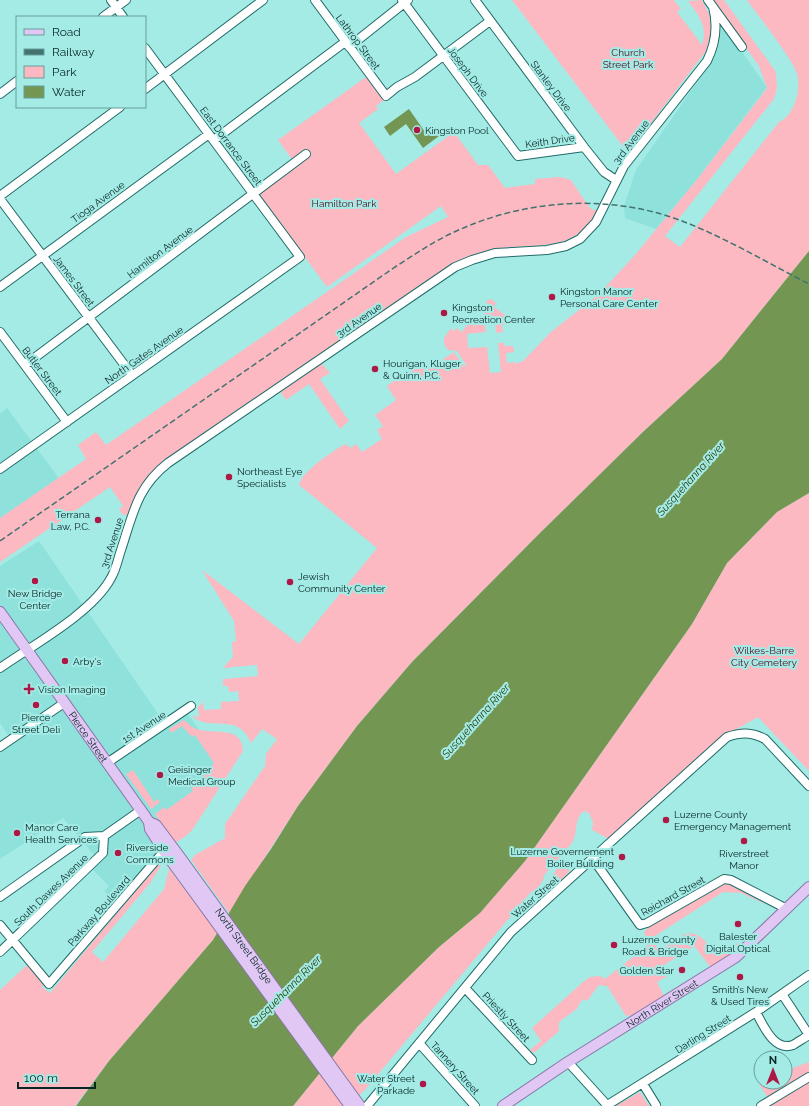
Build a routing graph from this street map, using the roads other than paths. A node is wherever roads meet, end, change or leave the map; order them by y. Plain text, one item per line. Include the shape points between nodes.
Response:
1 (110, 0) edge
2 (126, 0) edge
3 (263, 0) edge
4 (315, 0) edge
5 (475, 0) edge
6 (405, 1) edge
7 (710, 3) edge
8 (116, 8) junction
9 (104, 16) edge
10 (122, 16) edge
11 (490, 21) junction
12 (347, 45) junction
13 (742, 47) dead end
14 (146, 49) edge
15 (443, 56) junction
16 (164, 74) junction
17 (16, 82) edge
18 (146, 88) edge
19 (0, 94) edge
20 (119, 108) edge
21 (212, 137) junction
22 (584, 147) junction
23 (306, 154) dead end
24 (518, 156) joint
25 (616, 180) junction
26 (254, 194) junction
27 (0, 196) edge
28 (0, 199) edge
29 (42, 256) junction
30 (300, 257) joint
31 (0, 286) edge
32 (89, 318) junction
33 (0, 332) edge
34 (25, 365) junction
35 (132, 375) junction
36 (67, 422) junction
37 (1, 467) edge
38 (0, 612) edge
39 (27, 649) junction
40 (0, 668) edge
41 (64, 702) junction
42 (191, 706) dead end
43 (0, 747) edge
44 (107, 763) junction
45 (809, 786) edge
46 (141, 810) junction
47 (104, 836) junction
48 (170, 854) junction
49 (593, 859) junction
50 (809, 887) edge
51 (0, 896) edge
52 (786, 909) junction
53 (0, 925) edge
54 (12, 941) junction
55 (0, 952) edge
56 (809, 975) edge
57 (465, 988) junction
58 (782, 994) junction
59 (756, 1012) junction
60 (809, 1034) edge
61 (419, 1043) junction
62 (532, 1060) dead end
63 (568, 1062) junction
64 (809, 1077) edge
65 (335, 1079) junction
66 (643, 1084) junction
67 (656, 1105) edge
68 (350, 1106) edge
69 (360, 1106) edge
70 (367, 1106) edge
71 (475, 1106) edge
72 (503, 1106) edge
73 (606, 1106) edge
74 (761, 1106) edge

1 - 8 street
2 - 8 street
3 - 16 street
4 - 12 street, Lathrop Street
5 - 11 street, Stanley Drive
6 - 12 street, Tioga Avenue
6 - 15 street, Joseph Drive
7 - 13 street
7 - 25 street, 3rd Avenue via 716,22 712,48 706,61
8 - 9 street
8 - 10 street
11 - 15 street
11 - 22 street, Stanley Drive
12 - 15 street, Lathrop Street via 386,96
12 - 21 street, Tioga Avenue
14 - 16 street, East Dorrance Street
15 - 24 street, Joseph Drive
16 - 18 street
16 - 21 street, East Dorrance Street
17 - 19 street
20 - 27 street
21 - 26 street, East Dorrance Street
21 - 29 street, Tioga Avenue
22 - 24 street, Keith Drive
22 - 25 street, Stanley Drive via 604,172
23 - 26 street, Hamilton Avenue
25 - 39 street, 3rd Avenue via 596,222 580,239 566,246 547,250 495,253 455,267 168,462 152,476 141,492 114,573 101,592 85,609
26 - 30 street, East Dorrance Street
26 - 32 street, Hamilton Avenue
28 - 29 street, James Street
29 - 31 street, Tioga Avenue
29 - 32 street, James Street
30 - 35 street, North Gates Avenue
32 - 34 street, Hamilton Avenue
32 - 35 street, James Street
33 - 34 street, Butler Street
34 - 36 street, Butler Street
35 - 36 street, North Gates Avenue
36 - 37 street, North Gates Avenue
38 - 39 main road, Pierce Street
39 - 40 street, 3rd Avenue
39 - 41 main road, Pierce Street
41 - 43 street
41 - 44 main road, Pierce Street
42 - 44 street, 1st Avenue
44 - 46 main road, Pierce Street
45 - 49 street, Water Street via 765,739 742,733 727,738
46 - 47 street
46 - 48 main road, Pierce Street via 149,822 156,826
47 - 51 street via 86,837
47 - 54 street, South Dawes Avenue via 103,853
48 - 54 street, Parkway Boulevard via 49,984
48 - 65 main road, North Street Bridge
49 - 52 street, Reichard Street via 640,925 724,879 731,880
49 - 57 street, Water Street via 511,932
50 - 52 main road, North River Street
52 - 63 main road, North River Street via 719,970
53 - 54 street
54 - 55 street, South Dawes Avenue
56 - 58 street, Darling Street
57 - 61 street, Water Street
57 - 62 street, Priestly Street
58 - 59 street, Darling Street
58 - 60 street
59 - 60 street via 773,1040 780,1045 792,1045
59 - 66 street, Darling Street
61 - 70 street, Water Street
61 - 71 street, Tannery Street
63 - 72 main road, North River Street
63 - 73 street
64 - 74 street
65 - 68 main road
65 - 69 main road
66 - 67 street
66 - 73 street, Darling Street

